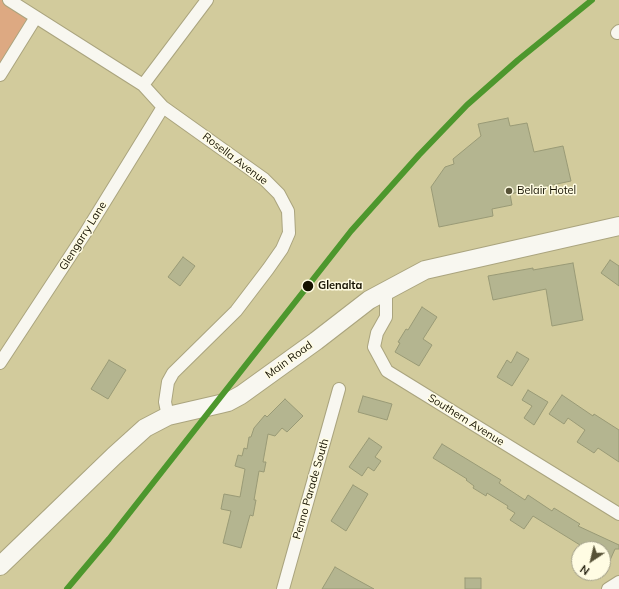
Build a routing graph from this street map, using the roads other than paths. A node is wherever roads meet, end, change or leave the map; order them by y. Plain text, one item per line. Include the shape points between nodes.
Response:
1 (9, 0) edge
2 (207, 0) edge
3 (36, 17) junction
4 (0, 75) edge
5 (143, 85) junction
6 (163, 107) junction
7 (619, 226) edge
8 (386, 291) junction
9 (0, 363) edge
10 (339, 389) dead end
11 (168, 416) junction
12 (619, 514) edge
13 (0, 566) edge
14 (619, 582) edge
15 (284, 589) edge
16 (608, 589) edge

1 - 3 street, Rosella Avenue
2 - 5 street
3 - 4 street
3 - 5 street, Rosella Avenue
5 - 6 street, Rosella Avenue
6 - 9 street, Glengarry Lane via 86,232
6 - 11 street, Rosella Avenue via 264,179 279,194 288,211 289,233 282,249 236,312 173,373 168,382 165,402
7 - 8 main road, Main Road via 426,270
8 - 11 main road, Main Road via 369,300 241,395 228,402
8 - 12 street, Southern Avenue via 386,317 377,333 374,347 387,371
10 - 15 street, Penno Parade South
11 - 13 main road, Main Road via 145,428
14 - 16 street

